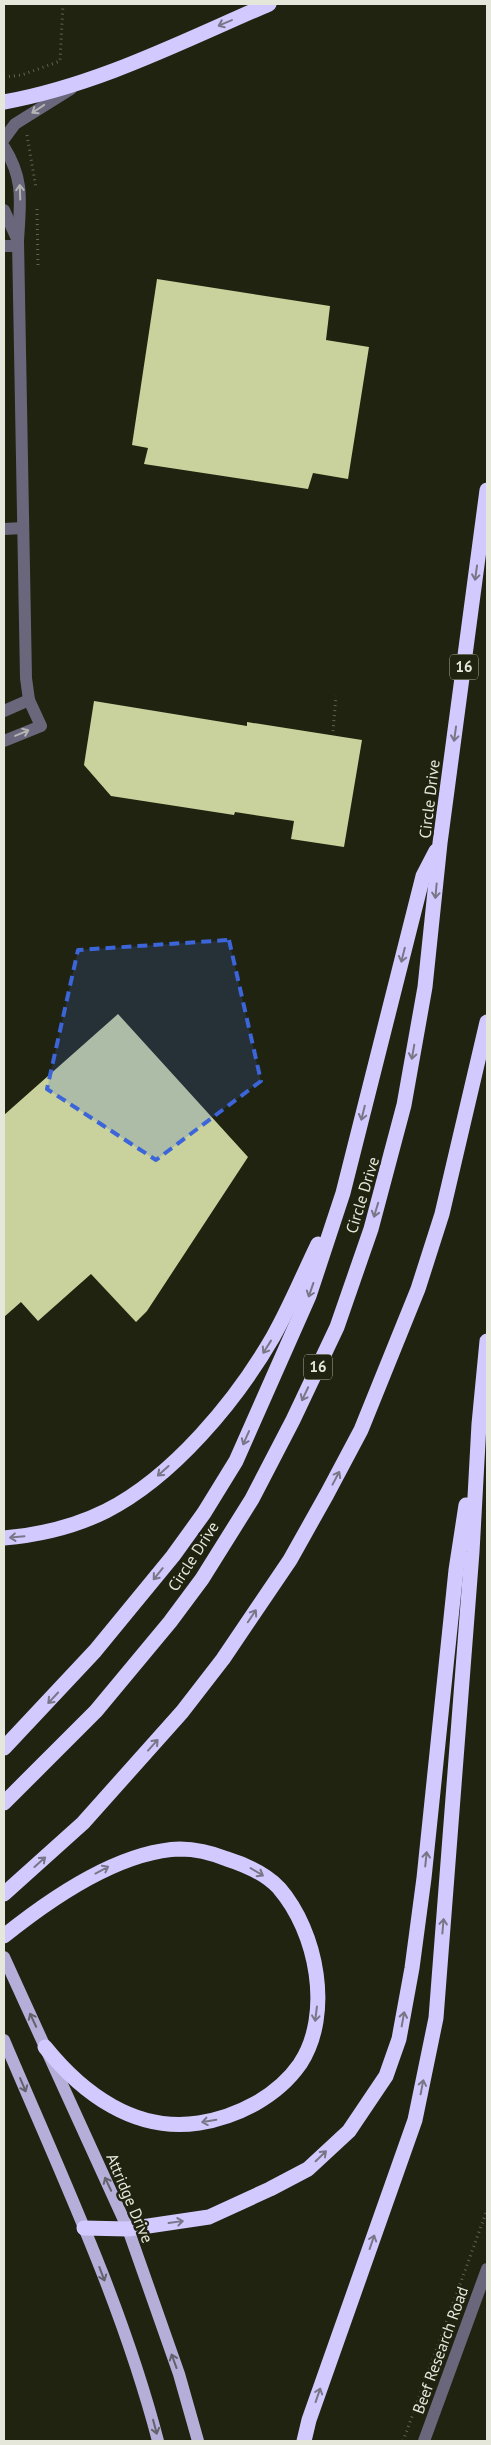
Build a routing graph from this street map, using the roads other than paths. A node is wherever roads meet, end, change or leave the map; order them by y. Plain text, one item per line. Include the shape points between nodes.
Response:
1 (270, 4) edge
2 (77, 85) junction
3 (4, 102) edge
4 (4, 139) edge
5 (4, 147) edge
6 (4, 210) edge
7 (18, 243) junction
8 (4, 246) edge
9 (487, 490) edge
10 (23, 528) junction
11 (4, 529) edge
12 (29, 700) junction
13 (4, 711) edge
14 (4, 741) edge
15 (440, 843) junction
16 (487, 1022) edge
17 (343, 1194) junction
18 (487, 1341) edge
19 (479, 1424) junction
20 (4, 1538) edge
21 (4, 1748) edge
22 (4, 1803) edge
23 (4, 1894) edge
24 (4, 1936) edge
25 (4, 1957) edge
26 (4, 2040) edge
27 (45, 2047) junction
28 (84, 2228) junction
29 (128, 2228) junction
30 (487, 2269) edge
31 (158, 2441) edge
32 (198, 2441) edge
33 (304, 2441) edge
34 (424, 2441) edge

1 -> 2 highway
2 - 3 highway
2 -> 4 street via 15,124
7 -> 5 street via 19,178
6 - 7 street
7 - 8 street
7 - 10 street
9 -> 15 highway, Circle Drive / 16
10 - 11 street
10 - 12 street
12 - 13 street
14 -> 12 street via 41,726
15 -> 17 highway via 423,876
15 -> 22 highway, Circle Drive / 16 via 426,987 404,1105 371,1230 337,1327 252,1499 202,1578 96,1711
23 -> 16 highway via 82,1823 182,1712 224,1659 290,1560 318,1510 361,1430 418,1289 442,1214
17 -> 20 highway via 274,1336 222,1409 178,1457 140,1490 105,1511 49,1532
17 -> 21 highway via 309,1296 236,1462 173,1556 95,1651
18 - 19 highway
29 -> 19 highway via 210,2217 308,2169 349,2131 386,2076 399,2039 412,1968 456,1570
33 -> 19 highway via 415,2120 436,2018
24 -> 27 highway via 106,1868 157,1852 181,1849 207,1852 258,1871 278,1887 303,1928 315,1971 318,1997 310,2040 301,2062 288,2080 239,2112 216,2121 192,2124 146,2120 98,2099 64,2070
27 -> 25 main road, Attridge Drive
26 -> 28 main road
29 -> 27 main road, Attridge Drive
28 - 29 highway
28 -> 31 main road via 145,2392
32 -> 29 main road, Attridge Drive via 179,2374
30 - 34 street, Beef Research Road

